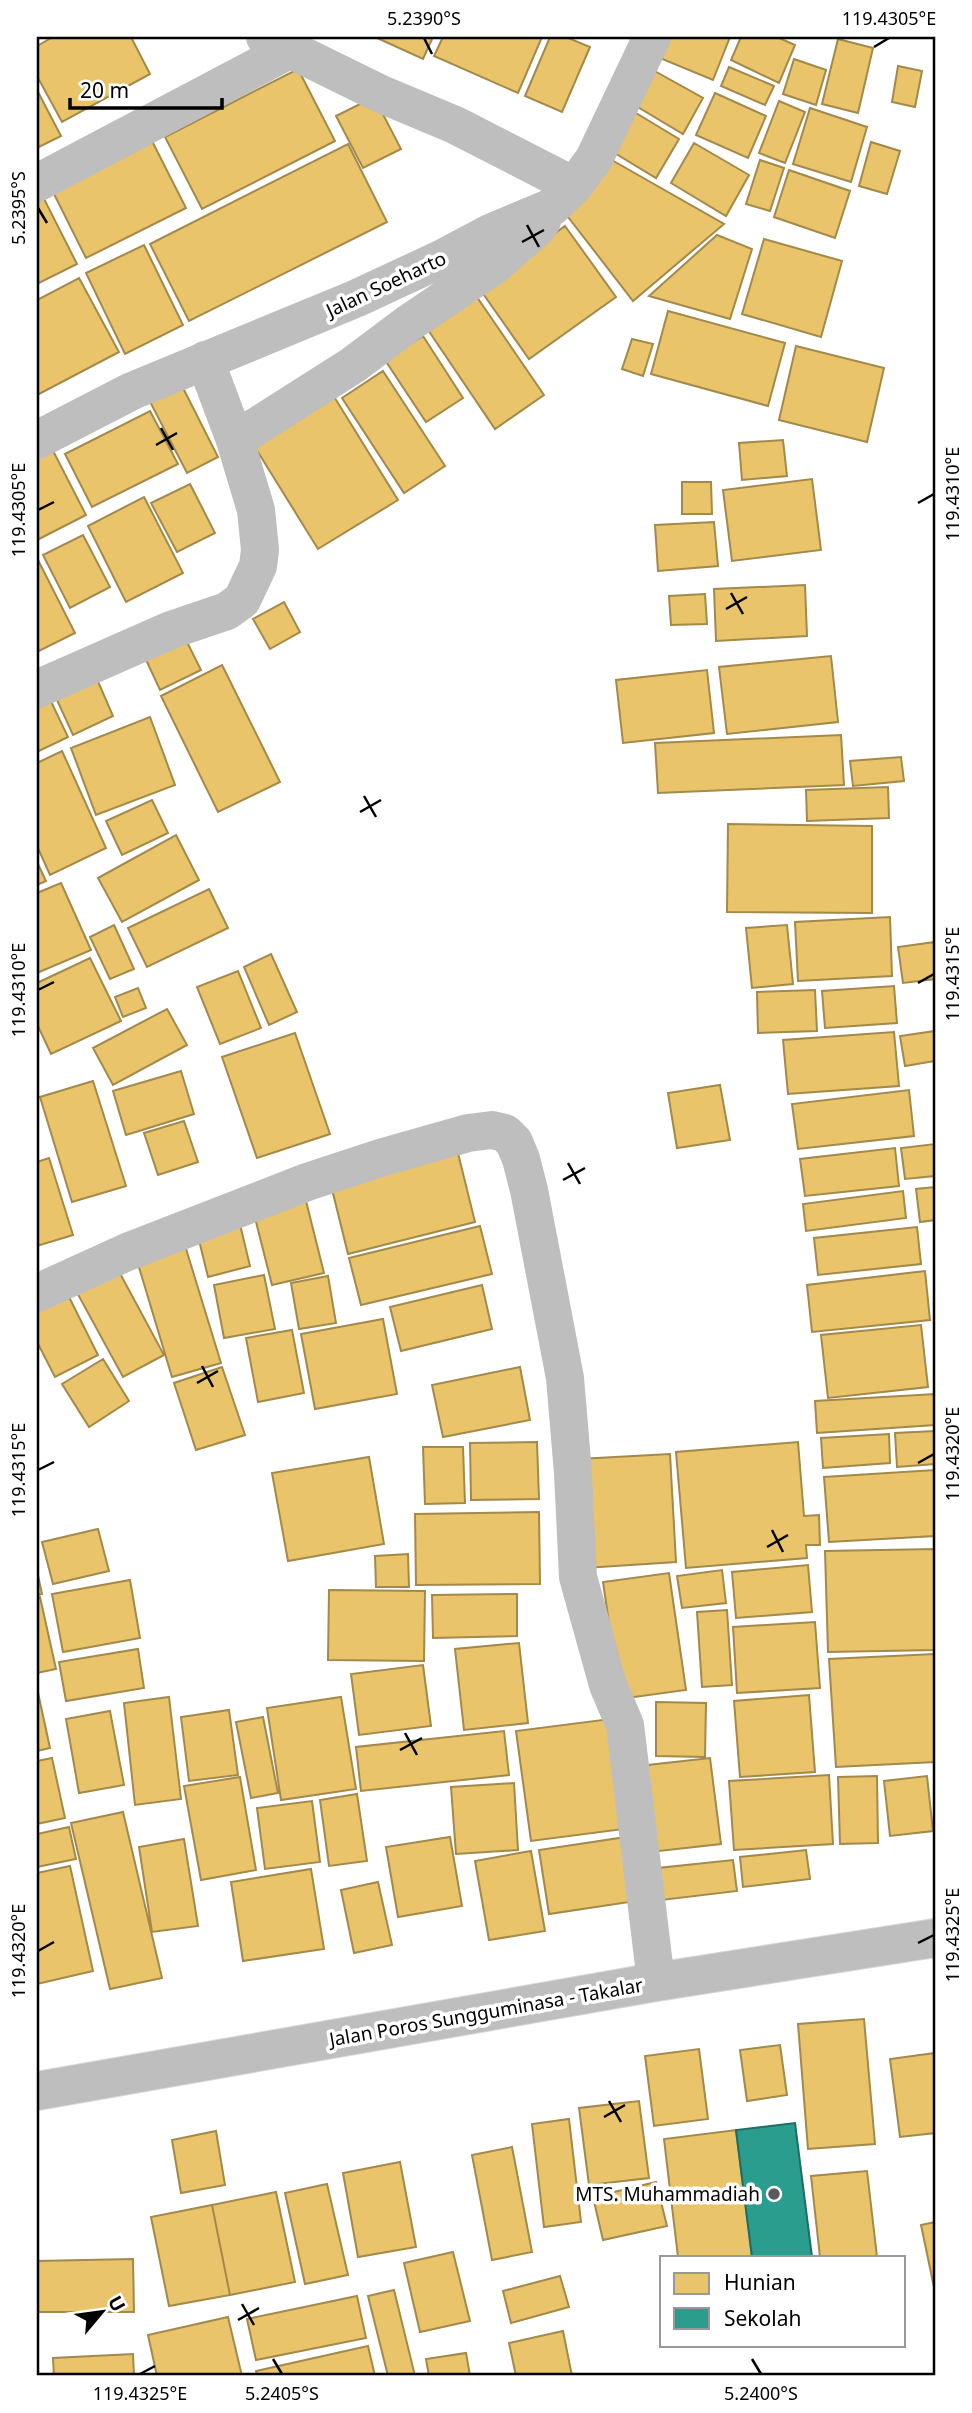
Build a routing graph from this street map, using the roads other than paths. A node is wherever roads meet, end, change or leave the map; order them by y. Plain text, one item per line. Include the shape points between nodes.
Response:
1 (652, 37) edge
2 (278, 43) edge
3 (37, 183) edge
4 (563, 197) junction
5 (205, 360) junction
6 (37, 440) edge
7 (235, 440) junction
8 (37, 689) edge
9 (37, 1293) edge
10 (935, 1938) edge
11 (656, 1982) junction
12 (37, 2091) edge

1 - 4 main road via 594,159
2 - 3 main road
2 - 4 main road via 455,125
4 - 5 main road, Jalan Soeharto via 355,299
4 - 7 main road via 537,228 495,265 353,365
5 - 6 main road, Jalan Soeharto
5 - 7 main road
7 - 8 main road via 256,510 260,550 258,566 242,600 228,611
9 - 11 main road via 127,1252 380,1158 492,1130 505,1133 514,1142 529,1190 565,1378 578,1577 605,1674 625,1725
10 - 11 main road, Jalan Poros Sungguminasa - Takalar
11 - 12 main road, Jalan Poros Sungguminasa - Takalar

